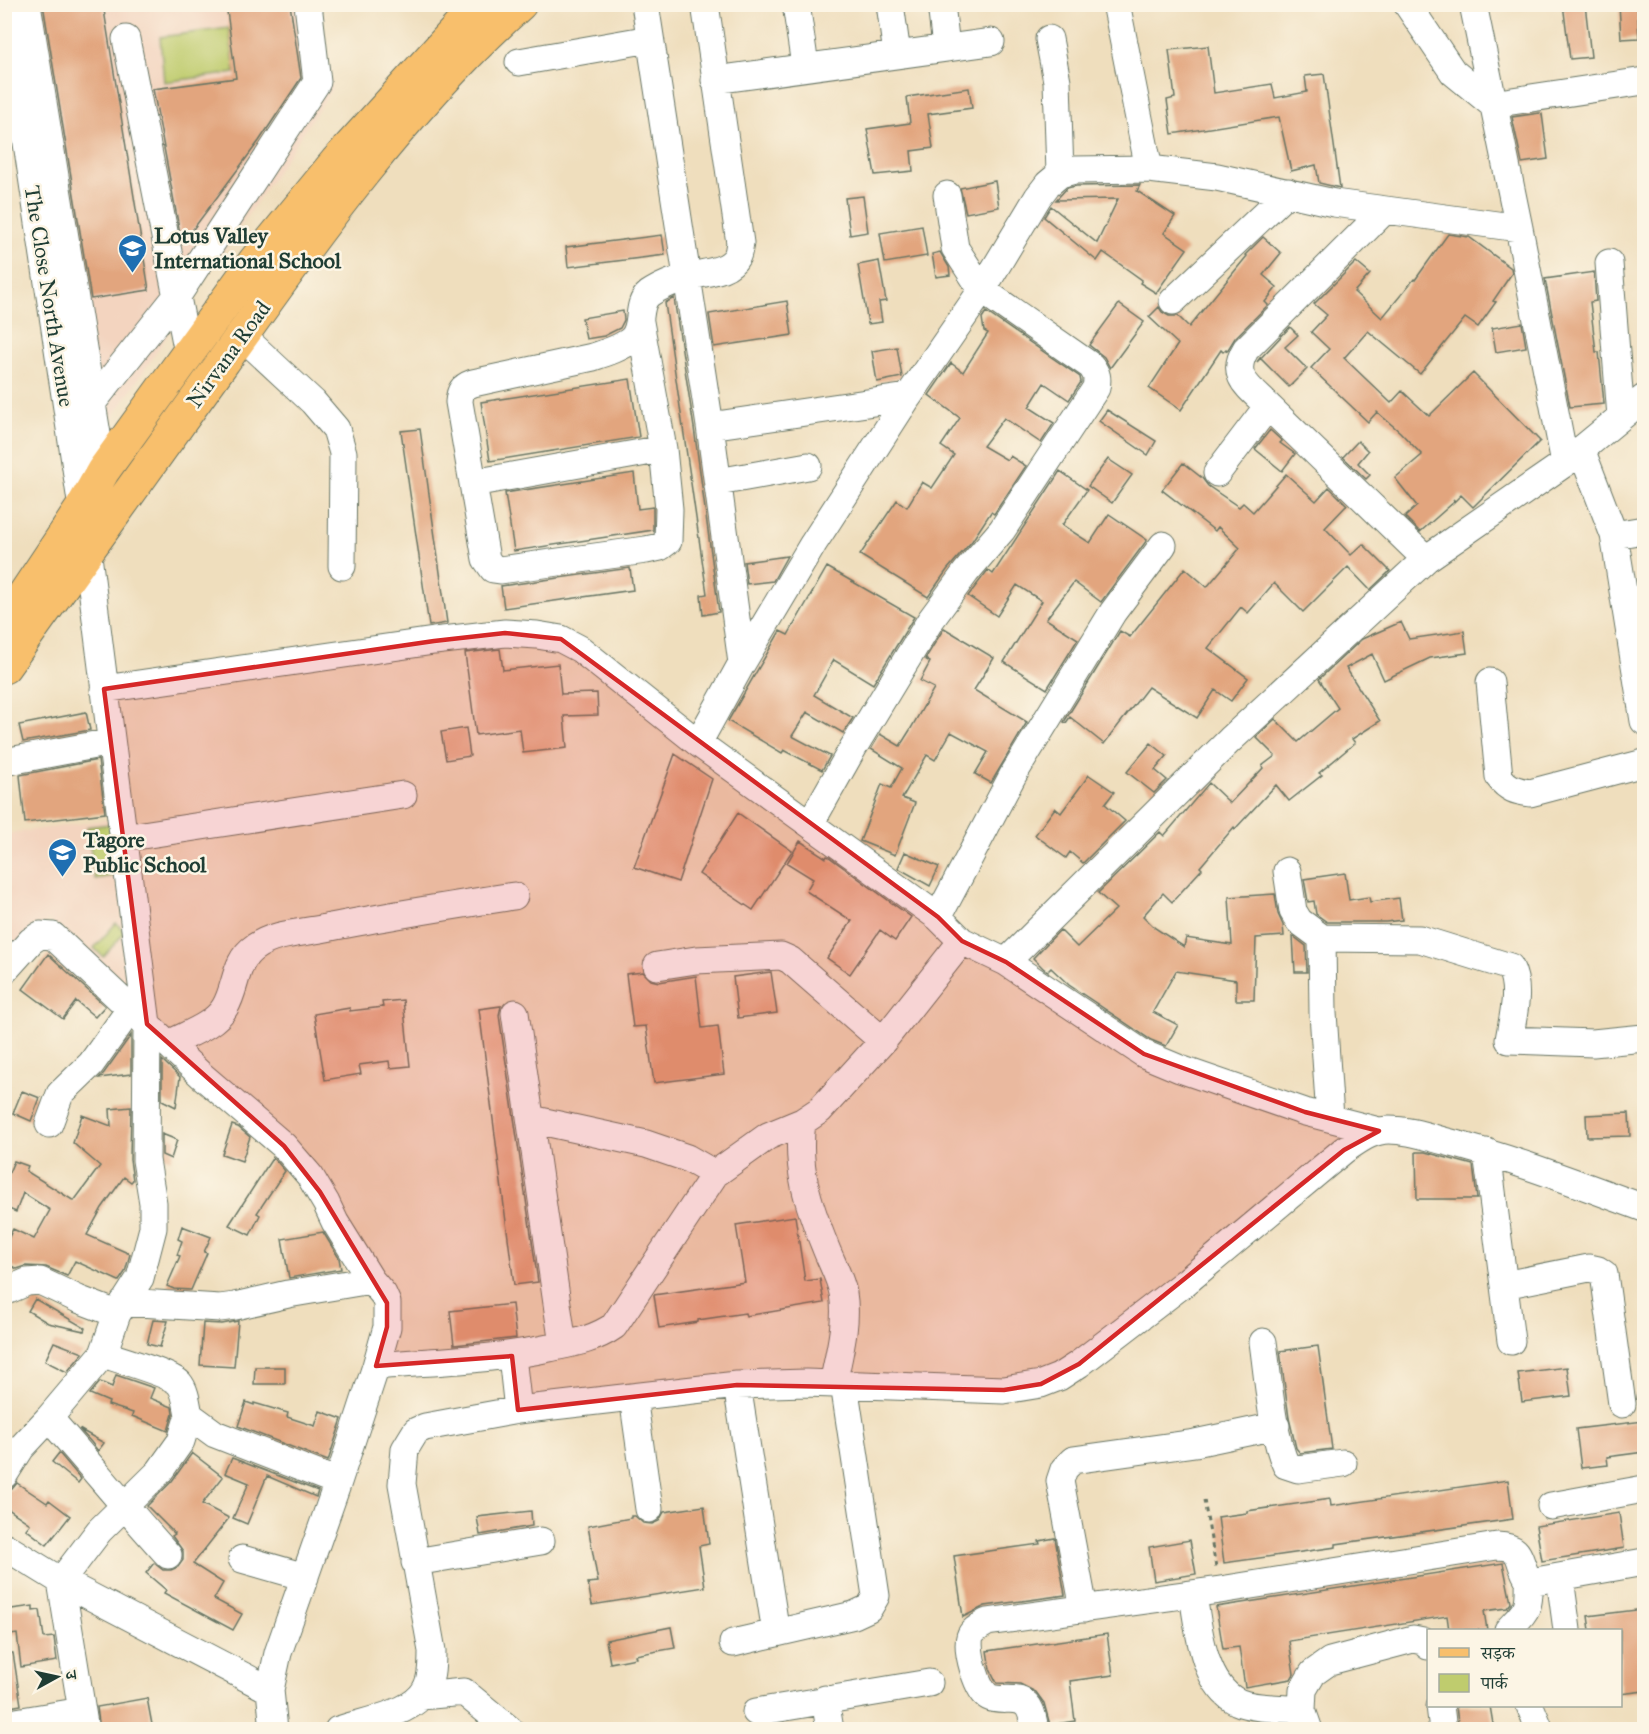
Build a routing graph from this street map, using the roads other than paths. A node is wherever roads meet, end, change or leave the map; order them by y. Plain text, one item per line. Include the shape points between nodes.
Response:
1 (6, 4) edge
2 (27, 4) edge
3 (308, 4) edge
4 (484, 4) edge
5 (520, 4) edge
6 (645, 4) edge
7 (705, 4) edge
8 (796, 4) edge
9 (890, 4) edge
10 (940, 4) edge
11 (1407, 4) edge
12 (1473, 4) edge
13 (1117, 8) dead end
14 (126, 39) dead end
15 (650, 39) junction
16 (1049, 39) dead end
17 (991, 42) dead end
18 (946, 47) junction
19 (897, 54) junction
20 (519, 62) dead end
21 (805, 66) junction
22 (715, 80) junction
23 (1644, 81) edge
24 (1492, 104) junction
25 (1149, 169) junction
26 (1060, 174) junction
27 (1288, 192) junction
28 (947, 195) dead end
29 (1385, 210) junction
30 (1519, 228) junction
31 (1609, 263) dead end
32 (686, 277) junction
33 (982, 290) junction
34 (177, 296) junction
35 (1173, 301) dead end
36 (640, 322) junction
37 (241, 335) junction
38 (188, 353) junction
39 (908, 397) junction
40 (1644, 398) edge
41 (92, 403) junction
42 (1268, 406) junction
43 (1621, 417) junction
44 (710, 426) junction
45 (663, 449) junction
46 (1573, 456) junction
47 (808, 466) dead end
48 (103, 471) junction
49 (1217, 473) dead end
50 (718, 482) junction
51 (473, 483) junction
52 (82, 508) junction
53 (1644, 530) edge
54 (1614, 535) junction
55 (1163, 545) dead end
56 (87, 552) junction
57 (1426, 559) junction
58 (342, 567) dead end
59 (4, 624) edge
60 (742, 663) junction
61 (4, 667) edge
62 (1490, 682) dead end
63 (104, 689) junction
64 (1644, 721) edge
65 (111, 742) junction
66 (698, 743) junction
67 (4, 762) edge
68 (1644, 763) edge
69 (403, 795) dead end
70 (810, 824) junction
71 (123, 838) junction
72 (1287, 871) dead end
73 (514, 896) dead end
74 (938, 917) junction
75 (1322, 938) junction
76 (962, 941) junction
77 (1006, 962) junction
78 (657, 966) dead end
79 (4, 971) edge
80 (515, 1012) dead end
81 (139, 1016) junction
82 (1644, 1038) edge
83 (883, 1041) junction
84 (169, 1044) junction
85 (1330, 1118) junction
86 (531, 1119) junction
87 (802, 1122) junction
88 (49, 1124) dead end
89 (1379, 1131) junction
90 (1487, 1152) junction
91 (715, 1174) junction
92 (1644, 1208) edge
93 (370, 1280) junction
94 (1504, 1285) junction
95 (4, 1292) edge
96 (120, 1308) junction
97 (1511, 1341) dead end
98 (1263, 1342) dead end
99 (563, 1345) junction
100 (103, 1354) junction
101 (512, 1356) junction
102 (376, 1366) junction
103 (838, 1384) junction
104 (737, 1385) junction
105 (633, 1397) junction
106 (1622, 1404) dead end
107 (518, 1410) junction
108 (189, 1415) junction
109 (48, 1418) junction
110 (1276, 1426) junction
111 (1343, 1463) dead end
112 (4, 1475) edge
113 (338, 1482) junction
114 (1644, 1489) edge
115 (1551, 1506) dead end
116 (124, 1507) junction
117 (649, 1509) dead end
118 (540, 1541) dead end
119 (4, 1546) edge
120 (168, 1555) dead end
121 (242, 1559) dead end
122 (1644, 1562) edge
123 (415, 1563) junction
124 (305, 1577) junction
125 (1560, 1578) junction
126 (1529, 1580) junction
127 (62, 1581) junction
128 (1193, 1594) junction
129 (1084, 1609) junction
130 (1509, 1629) edge
131 (1567, 1629) edge
132 (776, 1633) junction
133 (733, 1643) dead end
134 (1427, 1645) edge
135 (929, 1683) dead end
136 (270, 1690) junction
137 (422, 1696) junction
138 (825, 1699) junction
139 (1440, 1707) edge
140 (1529, 1707) edge
141 (756, 1712) dead end
142 (83, 1720) edge
143 (1306, 1720) edge
144 (4, 1725) edge
145 (274, 1730) edge
146 (338, 1730) edge
147 (510, 1730) edge
148 (830, 1730) edge
149 (1035, 1730) edge
150 (1443, 1730) edge
151 (1540, 1730) edge

1 - 52 street, The Close North Avenue
2 - 41 street
3 - 34 street via 317,82
4 - 38 main road, Nirvana Road via 337,161 255,261
5 - 37 main road, Nirvana Road via 386,144
6 - 15 street
7 - 22 street
8 - 21 street
9 - 19 street
10 - 18 street
11 - 24 street via 1453,72
12 - 24 street
13 - 25 street
14 - 34 street
15 - 20 street
15 - 32 street
16 - 26 street via 1057,81
17 - 18 street
18 - 19 street
19 - 21 street
21 - 22 street
22 - 32 street via 740,243 737,255 720,270
23 - 24 street
24 - 30 street
25 - 26 street via 1075,170
25 - 27 street via 1217,177
26 - 33 street via 1038,197
27 - 29 street
27 - 35 street
28 - 33 street via 955,248
29 - 30 street
29 - 42 street via 1239,360 1243,380
30 - 46 street
31 - 43 street
32 - 36 street via 651,293 644,300
32 - 44 street
33 - 39 street
33 - 70 street via 1091,366 1097,374 1096,388 1002,530 930,621
34 - 38 street
34 - 41 street
36 - 45 street
36 - 51 street via 631,340 594,357 464,387 459,402
37 - 56 main road, Nirvana Road
37 - 58 street via 313,402 336,429 342,453
38 - 48 main road, Nirvana Road
39 - 44 street
39 - 60 street
40 - 43 street
41 - 48 street
42 - 49 street
42 - 57 street
43 - 46 street
44 - 50 street
45 - 51 street
45 - 51 street via 668,541 646,550 493,569 486,559
46 - 54 street
46 - 57 street
47 - 50 street
48 - 52 main road, Nirvana Road
50 - 60 street
52 - 56 street, The Close North Avenue
52 - 59 main road, Nirvana Road
53 - 54 street
54 - 64 street
55 - 74 street via 1113,612 1013,775
56 - 61 main road, Nirvana Road
56 - 63 street, The Close North Avenue
57 - 77 street via 1230,740
60 - 66 street
62 - 68 street via 1499,777 1510,789 1530,793
63 - 65 street, The Close North Avenue
63 - 66 street via 434,641 505,633 537,635 561,639 580,649
65 - 67 street
65 - 71 street, The Close North Avenue
66 - 70 street
69 - 71 street
70 - 74 street
71 - 81 street, The Close North Avenue
72 - 75 street via 1293,911 1299,921
73 - 84 street via 273,938 247,953 226,1006 218,1016
74 - 76 street
75 - 82 street via 1420,939 1510,967 1516,977 1516,994 1509,1040 1593,1043
75 - 85 street
76 - 77 street
76 - 83 street
77 - 85 street via 1144,1054
78 - 83 street via 781,956
79 - 81 street via 31,941 40,935 53,936
80 - 86 street
81 - 84 street
81 - 88 street via 60,1094
81 - 96 street, The Close North Avenue via 153,1228 140,1278
83 - 87 street via 820,1110
84 - 93 street via 284,1146 320,1192
85 - 89 street
86 - 91 street via 646,1144 687,1158
86 - 99 street
87 - 91 street via 768,1136
87 - 103 street via 799,1145 806,1195 839,1279 845,1310
89 - 90 street via 1407,1132
89 - 103 street via 1344,1150 1187,1281 1059,1377 1004,1390
90 - 92 street
90 - 94 street
91 - 99 street via 614,1326 586,1341
93 - 96 street via 228,1307
93 - 102 street via 387,1303 387,1327
94 - 97 street
94 - 106 street via 1589,1268 1604,1274
95 - 96 street via 40,1281 78,1299
96 - 100 street, The Close North Avenue
98 - 110 street
99 - 101 street
100 - 108 street via 179,1383
100 - 109 street
101 - 102 street
101 - 107 street
102 - 113 street
103 - 104 street
103 - 132 street via 876,1596 869,1608 854,1615
104 - 105 street
104 - 132 street
105 - 107 street
105 - 117 street
107 - 123 street via 425,1427 409,1440 402,1484
108 - 113 street via 215,1434
108 - 116 street via 181,1441 159,1472
109 - 112 street via 21,1448
109 - 116 street
110 - 111 street via 1286,1465 1298,1469
110 - 129 street via 1195,1443 1073,1460 1060,1481
113 - 124 street
114 - 115 street
116 - 120 street
116 - 127 street via 99,1532
118 - 123 street
119 - 127 street
121 - 124 street
122 - 125 street
123 - 137 street via 432,1651 432,1669
124 - 136 street via 278,1653
125 - 126 street
125 - 131 street
126 - 128 street via 1519,1553 1510,1546 1497,1546
126 - 130 street via 1526,1612
127 - 136 street
127 - 142 street
128 - 129 street
128 - 143 street via 1209,1668 1223,1689 1237,1701
129 - 149 street via 987,1622 970,1636 977,1683 983,1693 991,1698 1022,1701 1028,1707
132 - 133 street
134 - 143 street via 1413,1639 1330,1661 1313,1673 1303,1690
135 - 138 street
136 - 145 street
137 - 146 street via 398,1711
137 - 147 street via 464,1692
138 - 141 street
138 - 148 street
139 - 150 street
140 - 151 street
142 - 144 street

